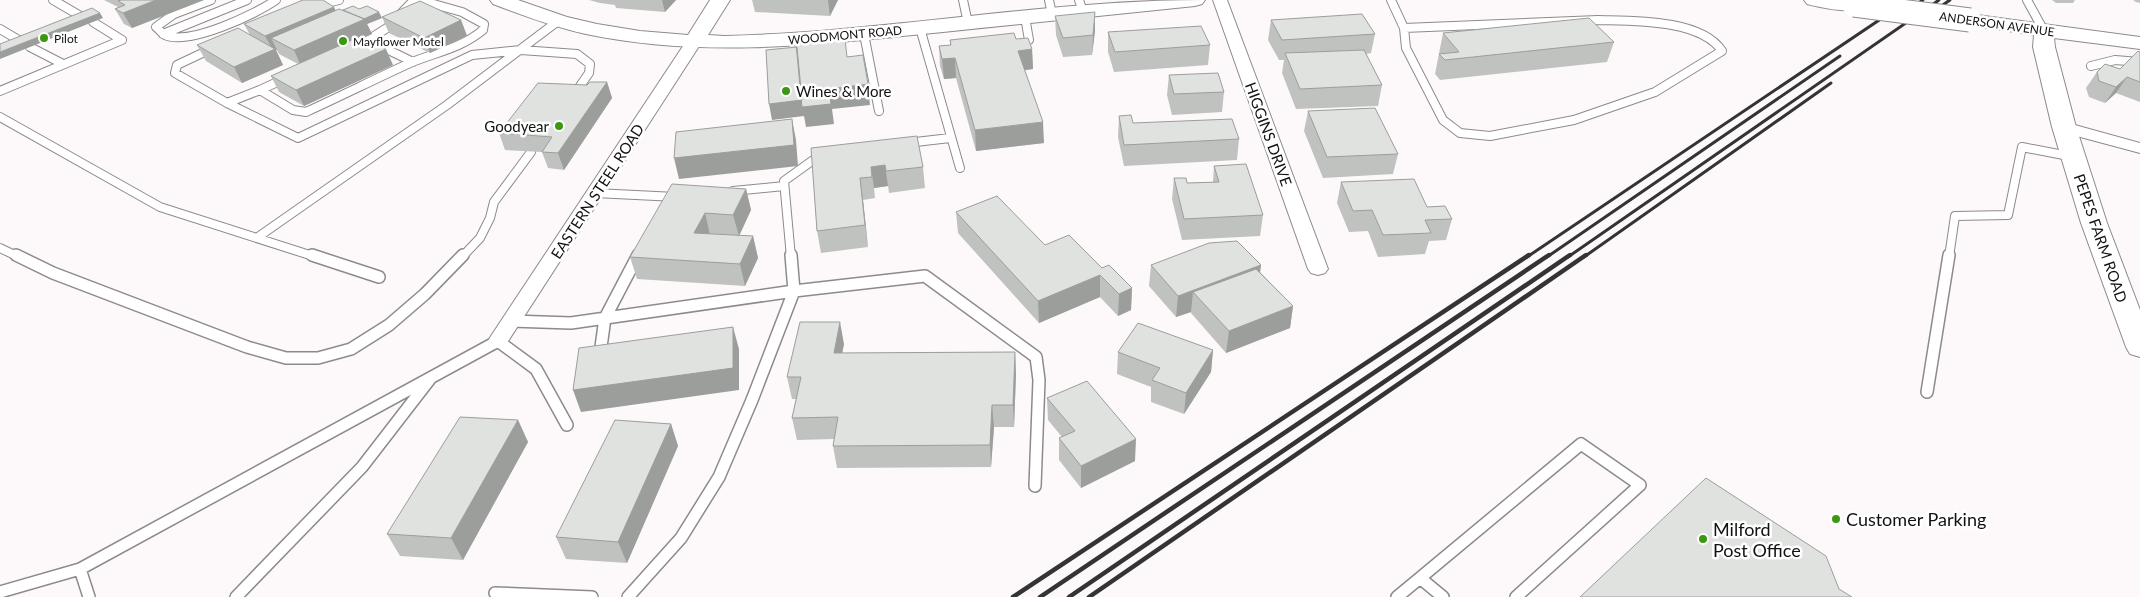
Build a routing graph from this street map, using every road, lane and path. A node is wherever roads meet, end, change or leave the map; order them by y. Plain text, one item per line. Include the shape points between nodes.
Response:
1 (53, 0) edge
2 (211, 0) edge
3 (247, 0) edge
4 (276, 0) edge
5 (339, 0) edge
6 (414, 0) edge
7 (419, 0) edge
8 (500, 0) edge
9 (720, 0) edge
10 (964, 0) edge
11 (1195, 0) edge
12 (1220, 0) edge
13 (1391, 0) edge
14 (1814, 0) edge
15 (2027, 0) edge
16 (1081, 6) edge
17 (1050, 7) edge
18 (304, 9) edge
19 (1025, 17) junction
20 (84, 18) edge
21 (558, 21) junction
22 (93, 22) edge
23 (968, 23) junction
24 (920, 28) junction
25 (1404, 28) junction
26 (0, 30) edge
27 (2044, 31) junction
28 (163, 34) junction
29 (864, 34) junction
30 (368, 40) junction
31 (695, 40) junction
32 (22, 42) edge
33 (224, 43) edge
34 (2140, 43) edge
35 (359, 44) edge
36 (1012, 46) edge
37 (30, 47) edge
38 (520, 50) junction
39 (413, 62) junction
40 (2140, 62) edge
41 (63, 64) junction
42 (2091, 66) dead end
43 (296, 73) edge
44 (260, 90) junction
45 (0, 91) edge
46 (569, 100) edge
47 (227, 103) junction
48 (879, 111) dead end
49 (0, 117) edge
50 (2064, 127) junction
51 (950, 138) junction
52 (892, 144) edge
53 (2140, 148) edge
54 (834, 151) edge
55 (531, 152) edge
56 (2075, 157) junction
57 (960, 168) dead end
58 (784, 186) junction
59 (726, 192) edge
60 (595, 193) junction
61 (688, 196) edge
62 (258, 237) junction
63 (646, 241) edge
64 (0, 248) edge
65 (1318, 268) dead end
66 (379, 277) dead end
67 (794, 291) junction
68 (605, 318) junction
69 (511, 321) junction
70 (498, 341) junction
71 (601, 347) edge
72 (2140, 347) edge
73 (432, 376) junction
74 (1927, 392) dead end
75 (567, 425) dead end
76 (1035, 486) dead end
77 (80, 569) junction
78 (1420, 578) junction
79 (0, 592) edge
80 (495, 593) dead end
81 (90, 597) edge
82 (236, 597) edge
83 (592, 597) edge
84 (628, 597) edge
85 (1396, 597) edge
86 (1444, 597) edge
87 (1516, 597) edge

1 - 20 lane
2 - 28 lane via 160,23 156,27
3 - 28 lane
4 - 28 lane via 269,6 196,36 177,38
5 - 18 lane
6 - 30 lane via 387,28
7 - 39 lane via 478,20 484,28 473,38 438,55
8 - 21 main road, WOODMONT ROAD
9 - 31 main road
10 - 23 lane
11 - 16 main road, WOODMONT ROAD
12 - 65 street, HIGGINS DRIVE
13 - 25 lane
14 - 27 main road, ANDERSON AVENUE, bridge
15 - 27 lane
16 - 17 main road, WOODMONT ROAD
17 - 19 main road, WOODMONT ROAD
19 - 23 main road, WOODMONT ROAD
19 - 36 lane via 1029,40
21 - 31 main road, WOODMONT ROAD via 617,34
21 - 38 lane
22 - 41 lane via 122,40
23 - 24 main road, WOODMONT ROAD
24 - 29 main road, WOODMONT ROAD
24 - 51 lane via 931,53
25 - 25 lane via 1406,48 1443,120 1460,133 1490,136 1574,120 1655,92 1722,51 1716,42 1699,32 1650,22 1598,20
26 - 32 lane
27 - 34 main road, ANDERSON AVENUE
27 - 50 main road via 2044,48
29 - 31 main road, WOODMONT ROAD via 792,40
29 - 48 lane
30 - 35 lane
30 - 39 lane
31 - 60 street, EASTERN STEEL ROAD
33 - 47 lane via 189,58 174,70
37 - 41 lane
38 - 46 lane via 577,54 590,64 589,73
38 - 47 lane via 472,55 298,138
38 - 62 lane
39 - 44 lane via 306,112 293,110
40 - 42 lane via 2123,58
41 - 45 lane
43 - 44 lane
44 - 47 lane
49 - 62 lane via 160,207
50 - 53 street
50 - 56 main road, PEPES FARM ROAD
51 - 52 lane
51 - 57 lane
54 - 58 lane via 824,152 784,181
55 - 64 lane via 494,202 480,238 425,294 389,325 351,349 318,358 286,358 247,348 54,273
56 - 72 main road, PEPES FARM ROAD via 2094,223
56 - 74 lane via 2022,147 2008,215 1955,216
58 - 59 lane
58 - 67 lane
60 - 61 lane via 666,202
60 - 69 street, EASTERN STEEL ROAD
62 - 66 lane
63 - 68 lane
67 - 68 lane
67 - 76 lane via 924,276 1030,351 1036,357 1039,380
67 - 84 lane via 719,477 681,538
68 - 69 lane via 571,323
68 - 71 lane
69 - 70 street, EASTERN STEEL ROAD
70 - 73 lane
70 - 75 lane via 536,369
73 - 77 lane
73 - 82 lane via 362,467
77 - 79 lane
77 - 81 lane
78 - 85 lane
78 - 86 lane
78 - 87 lane via 1581,444 1640,485
80 - 83 lane

